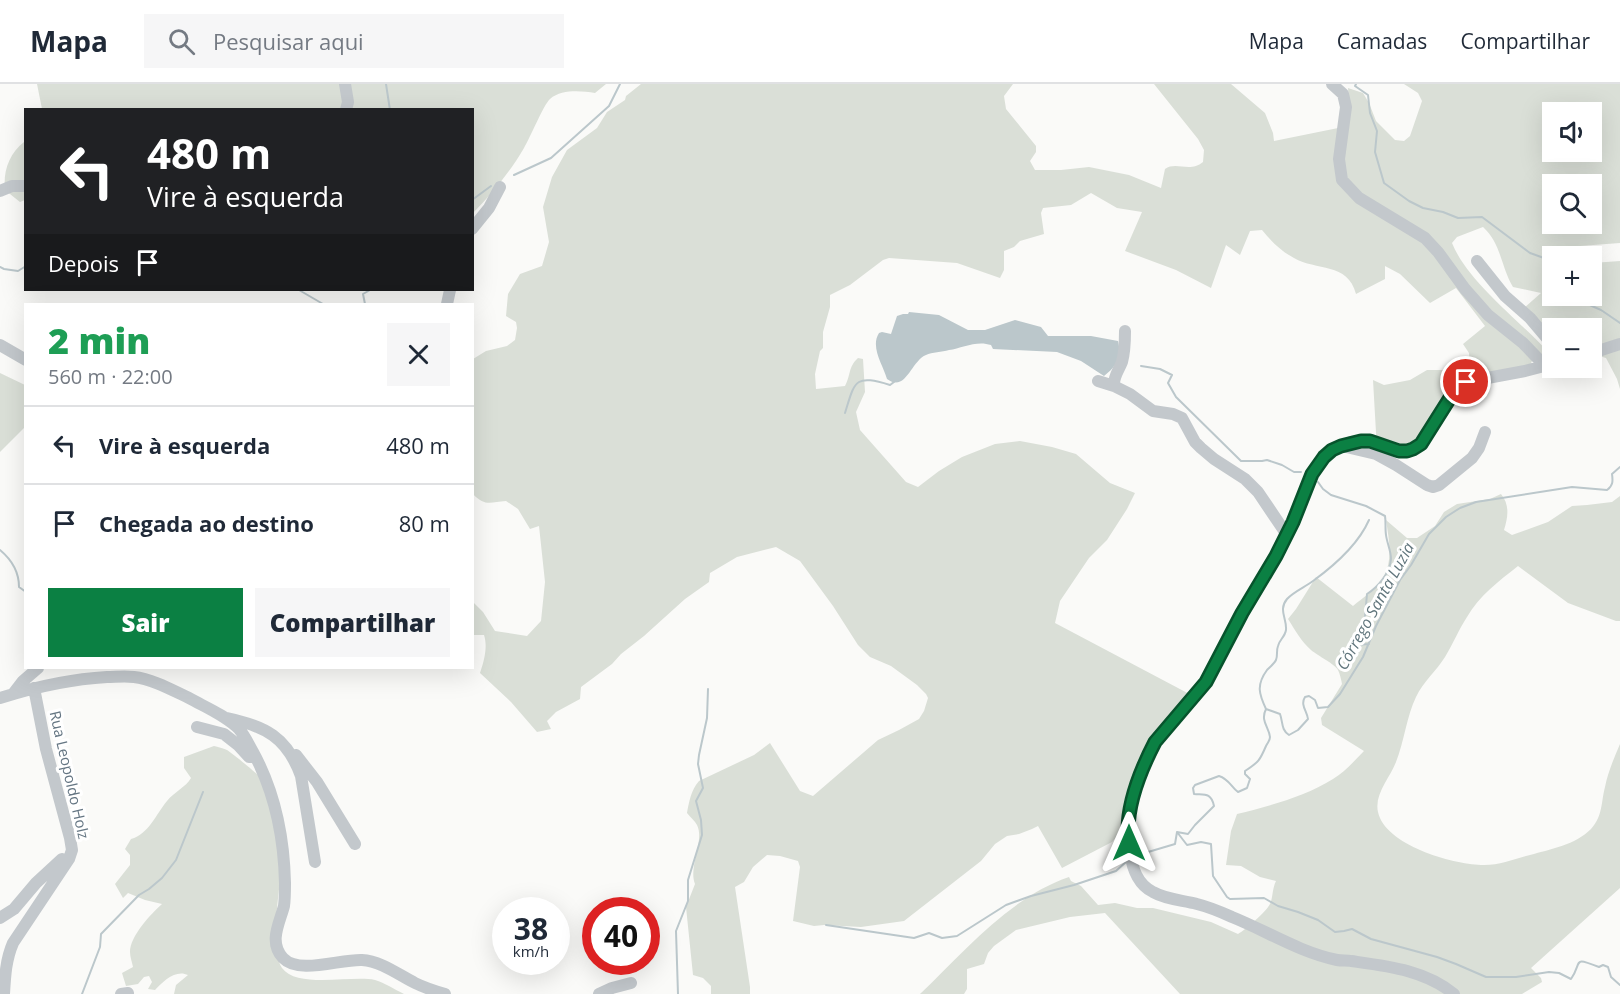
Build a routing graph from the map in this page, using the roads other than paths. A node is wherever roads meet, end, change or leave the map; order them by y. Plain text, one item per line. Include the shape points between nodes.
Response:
1 (345, 84) edge
2 (1332, 84) edge
3 (346, 108) edge
4 (24, 186) edge
5 (500, 188) dead end
6 (0, 191) edge
7 (474, 227) edge
8 (1477, 261) dead end
9 (1125, 331) dead end
10 (1542, 332) edge
11 (1620, 344) edge
12 (0, 345) edge
13 (1602, 349) edge
14 (24, 359) edge
15 (1542, 359) edge
16 (1542, 366) edge
17 (1098, 381) dead end
18 (1114, 386) junction
19 (1485, 432) dead end
20 (1341, 446) junction
21 (1287, 535) junction
22 (37, 669) edge
23 (34, 688) junction
24 (14, 694) junction
25 (0, 698) edge
26 (222, 717) junction
27 (197, 728) dead end
28 (288, 749) junction
29 (255, 757) junction
30 (62, 810) junction
31 (355, 844) dead end
32 (315, 861) dead end
33 (0, 918) edge
34 (631, 983) dead end
35 (128, 993) edge
36 (4, 994) edge
37 (121, 994) edge
38 (445, 994) edge
39 (599, 994) edge
40 (1454, 994) edge

1 - 3 street
2 - 15 street via 1342,94 1346,107 1339,159 1342,180 1366,202 1425,238 1488,315
4 - 6 street
5 - 7 street
8 - 10 street
9 - 18 street via 1124,355
11 - 13 street
12 - 14 street
16 - 20 street via 1460,385 1421,444 1413,449 1399,451 1370,441
17 - 18 street
18 - 21 street via 1153,411 1182,418 1201,448 1258,492
19 - 20 street via 1476,454 1433,487 1376,454
20 - 21 street via 1317,465
21 - 40 street via 1206,682 1150,751 1127,822 1133,868 1140,882 1155,893 1230,916 1301,949 1338,960 1420,974
22 - 24 street
23 - 24 street
23 - 26 street via 77,679 135,677 179,693
23 - 30 street, Rua Leopoldo Holz
24 - 25 street
26 - 28 street via 273,734
26 - 29 street via 241,731
27 - 29 street via 224,734 249,757
28 - 31 street via 317,782
28 - 32 street via 301,776
29 - 38 street via 272,795 281,842 285,898 276,938 282,957 292,964 306,966 369,961
30 - 33 street via 62,859 14,909
30 - 36 street, Rua Leopoldo Holz via 72,850 13,943 6,965
34 - 39 street
35 - 37 street

